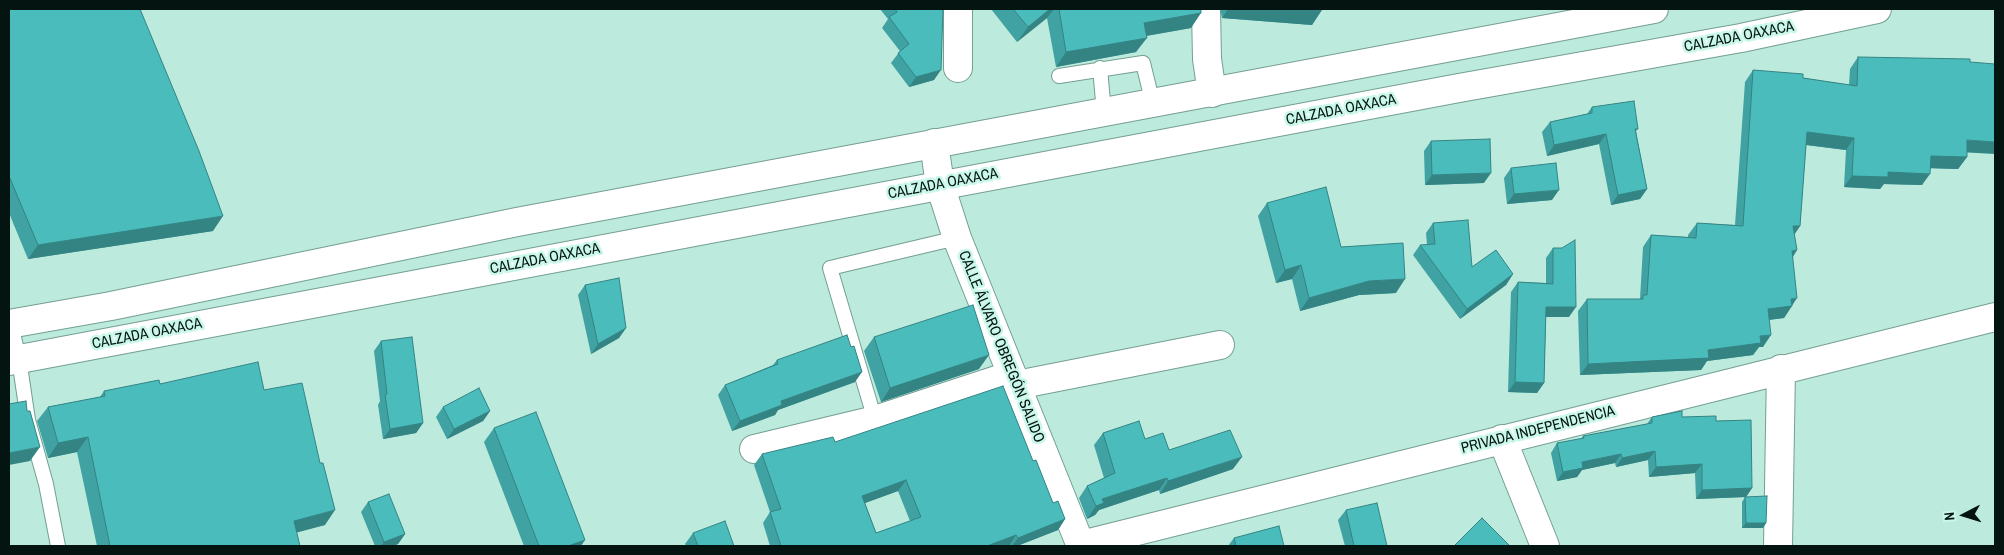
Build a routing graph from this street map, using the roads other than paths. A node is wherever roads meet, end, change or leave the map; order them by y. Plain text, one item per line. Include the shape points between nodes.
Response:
1 (958, 9) edge
2 (1206, 9) edge
3 (1654, 9) edge
4 (1877, 9) edge
5 (958, 68) dead end
6 (1100, 68) junction
7 (1059, 76) dead end
8 (1252, 86) junction
9 (1212, 93) junction
10 (1153, 104) junction
11 (1104, 113) junction
12 (1259, 125) junction
13 (934, 144) junction
14 (940, 185) junction
15 (957, 238) junction
16 (1995, 317) edge
17 (10, 321) edge
18 (1220, 345) dead end
19 (14, 360) edge
20 (1781, 369) junction
21 (1014, 380) junction
22 (875, 420) junction
23 (1502, 439) junction
24 (754, 449) dead end
25 (58, 546) edge
26 (1080, 546) edge
27 (1545, 546) edge
28 (1778, 546) edge

1 - 5 main road
2 - 9 main road via 1207,59
3 - 8 main road
4 - 12 main road, CALZADA OAXACA via 1741,38
6 - 7 lane
6 - 10 lane via 1143,63
6 - 11 lane
8 - 9 main road
8 - 12 main road
9 - 10 main road
10 - 11 main road
11 - 13 main road
12 - 14 main road, CALZADA OAXACA
13 - 14 main road, CALLE ÁLVARO OBREGÓN SALIDO
13 - 17 main road via 526,220 111,306
14 - 15 main road, CALLE ÁLVARO OBREGÓN SALIDO
14 - 19 main road, CALZADA OAXACA
15 - 21 main road, CALLE ÁLVARO OBREGÓN SALIDO
15 - 22 lane via 830,268
16 - 20 main road, PRIVADA INDEPENDENCIA
17 - 19 lane
18 - 21 main road
19 - 25 lane via 46,484
20 - 23 main road, PRIVADA INDEPENDENCIA
20 - 28 main road
21 - 22 main road
21 - 26 main road, CALLE ÁLVARO OBREGÓN SALIDO
22 - 24 main road
23 - 26 main road, PRIVADA INDEPENDENCIA
23 - 27 main road

